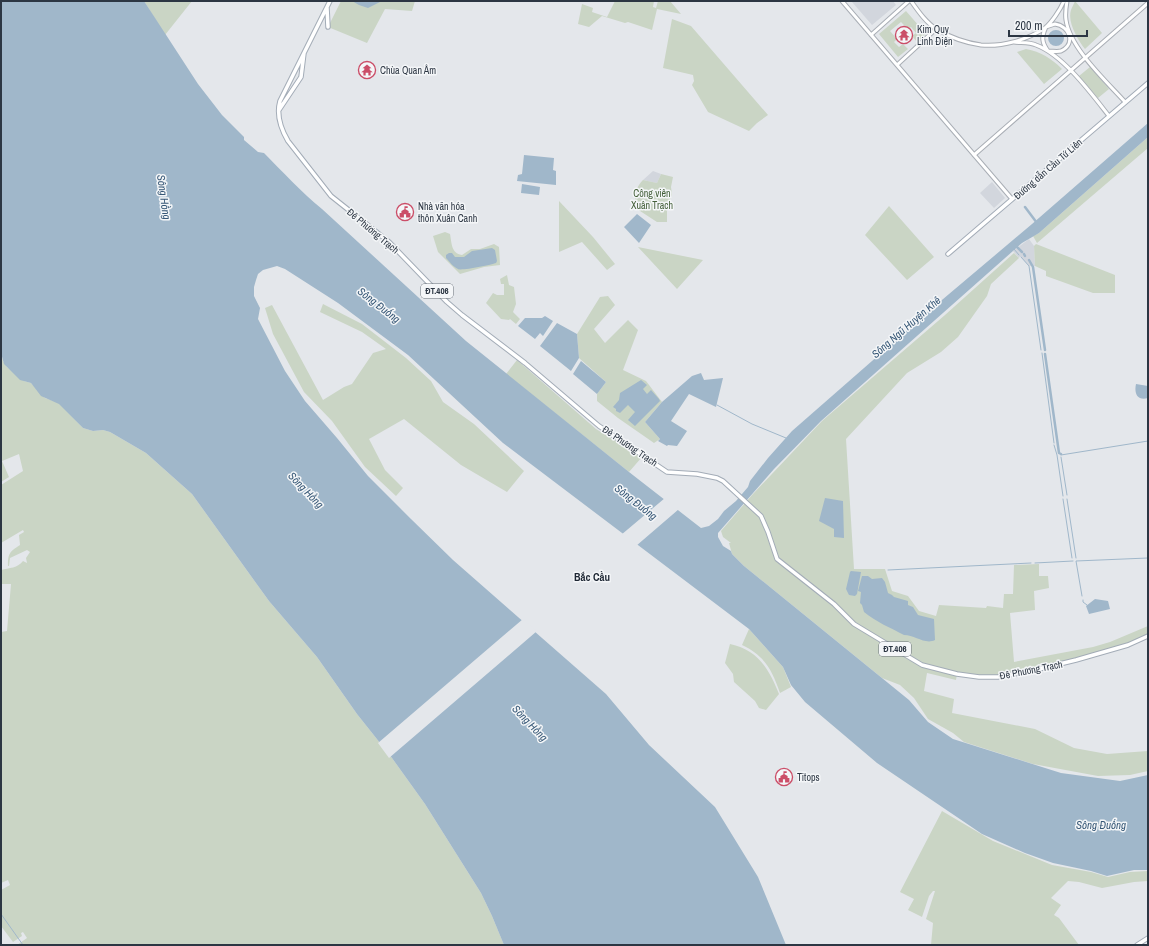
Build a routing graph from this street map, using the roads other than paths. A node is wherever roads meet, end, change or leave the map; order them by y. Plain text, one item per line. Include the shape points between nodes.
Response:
1 (330, 1) edge
2 (842, 1) edge
3 (910, 1) edge
4 (1065, 1) edge
5 (1148, 3) edge
6 (327, 7) junction
7 (328, 27) dead end
8 (1046, 27) junction
9 (936, 30) junction
10 (1069, 33) junction
11 (871, 35) junction
12 (1012, 42) junction
13 (305, 50) junction
14 (1048, 51) junction
15 (1085, 58) junction
16 (897, 65) junction
17 (1070, 71) junction
18 (1148, 83) edge
19 (1125, 102) junction
20 (278, 111) junction
21 (1109, 116) junction
22 (974, 155) junction
23 (1012, 199) junction
24 (948, 254) dead end
25 (1148, 636) edge
26 (1148, 938) edge
27 (1137, 945) edge

1 - 6 main road
2 - 11 street
3 - 9 street
3 - 11 street
4 - 8 street
4 - 10 street
5 - 15 street
6 - 7 main road
6 - 13 main road
8 - 10 street via 1059,24
8 - 12 street
8 - 14 street via 1042,39
9 - 12 street via 980,45
9 - 16 street
10 - 14 street via 1069,41 1065,48 1057,52
10 - 15 street
11 - 16 street
12 - 14 street via 1034,44
13 - 20 main road via 280,101
13 - 20 main road via 301,77
14 - 17 street
15 - 17 street
15 - 19 street
16 - 22 street
17 - 21 street
17 - 22 street
18 - 19 main road, Đường dẫn Cầu Tứ Liên
19 - 21 main road, Đường dẫn Cầu Tứ Liên
20 - 25 main road, Đê Phương Trạch / ĐT.406 via 284,134 331,196 389,242 447,302 525,363 599,426 667,472 697,474 723,481 764,520 777,559 834,604 854,624 922,665 979,677 998,677 1039,669 1128,645
21 - 23 main road, Đường dẫn Cầu Tứ Liên
22 - 23 street
23 - 24 main road, Đường dẫn Cầu Tứ Liên
26 - 27 main road

